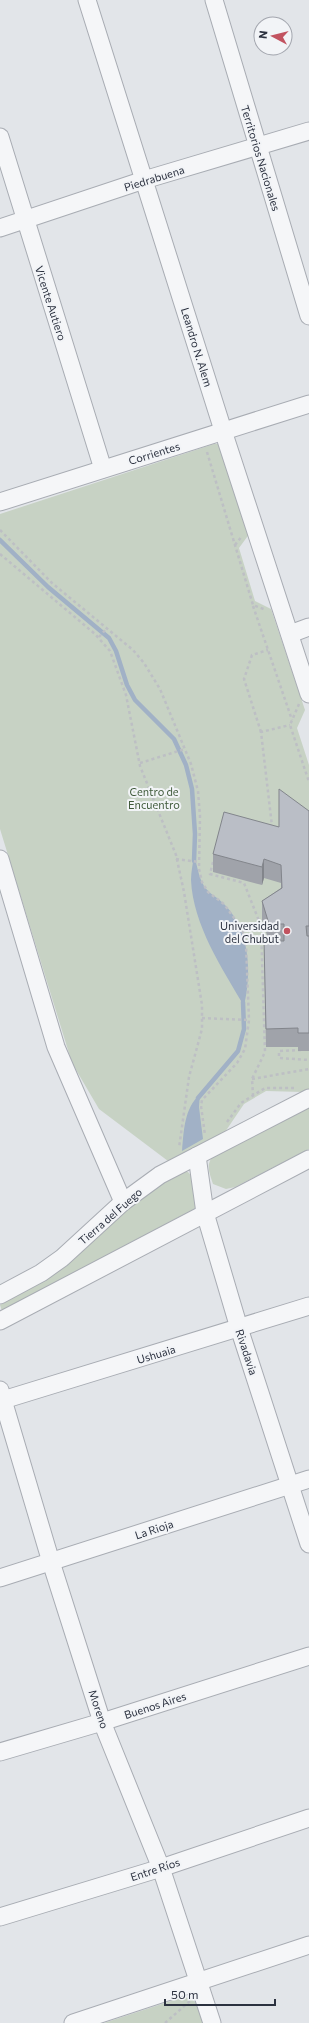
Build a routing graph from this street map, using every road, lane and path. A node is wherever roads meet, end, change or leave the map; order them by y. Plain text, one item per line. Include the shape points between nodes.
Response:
1 (87, 0) edge
2 (214, 0) edge
3 (309, 131) edge
4 (0, 137) edge
5 (257, 147) junction
6 (144, 180) junction
7 (24, 220) junction
8 (0, 228) edge
9 (309, 316) edge
10 (309, 404) edge
11 (223, 432) junction
12 (203, 438) junction
13 (103, 469) junction
14 (0, 502) edge
15 (0, 530) edge
16 (0, 554) edge
17 (253, 605) junction
18 (269, 611) dead end
19 (309, 627) edge
20 (107, 628) junction
21 (290, 634) junction
22 (99, 637) junction
23 (268, 650) junction
24 (303, 696) edge
25 (292, 721) junction
26 (290, 725) junction
27 (261, 732) junction
28 (184, 749) junction
29 (140, 763) junction
30 (309, 782) edge
31 (264, 824) edge
32 (0, 859) edge
33 (176, 859) junction
34 (214, 859) edge
35 (198, 862) junction
36 (202, 1018) junction
37 (248, 1020) junction
38 (309, 1050) edge
39 (309, 1060) edge
40 (309, 1069) edge
41 (252, 1079) junction
42 (295, 1088) dead end
43 (254, 1095) junction
44 (309, 1098) edge
45 (223, 1128) dead end
46 (211, 1134) dead end
47 (197, 1156) junction
48 (309, 1159) edge
49 (178, 1166) junction
50 (123, 1202) junction
51 (205, 1213) junction
52 (0, 1295) edge
53 (309, 1306) edge
54 (0, 1321) edge
55 (239, 1328) junction
56 (2, 1395) edge
57 (309, 1479) edge
58 (290, 1486) junction
59 (309, 1544) edge
60 (51, 1562) junction
61 (0, 1578) edge
62 (309, 1656) edge
63 (102, 1722) junction
64 (0, 1752) edge
65 (309, 1818) edge
66 (161, 1868) junction
67 (0, 1917) edge
68 (309, 1945) edge
69 (200, 1986) junction
70 (73, 2023) edge
71 (165, 2023) edge
72 (212, 2023) edge

1 - 6 street, Leandro N. Alem
2 - 5 street, Territorios Nacionales
3 - 5 street, Piedrabuena
4 - 7 street, Vicente Autiero
5 - 6 street, Piedrabuena
5 - 9 street, Territorios Nacionales
6 - 7 street, Piedrabuena
6 - 11 street, Leandro N. Alem
7 - 8 street, Piedrabuena
7 - 13 street, Vicente Autiero
10 - 11 street, Corrientes
11 - 12 street, Corrientes
11 - 21 street, Leandro N. Alem
12 - 13 street, Corrientes
12 - 17 path
13 - 14 street, Corrientes
15 - 20 path via 52,583
16 - 22 path
17 - 18 path
17 - 23 path
19 - 21 street
20 - 22 path
20 - 28 path via 144,663 160,689
21 - 24 street, Leandro N. Alem
22 - 29 path via 110,651 126,695
23 - 25 path
23 - 27 path via 252,655 244,679
24 - 25 path
25 - 26 path
26 - 27 path
26 - 30 path
27 - 31 path via 272,826
28 - 29 path
28 - 35 path via 198,791
29 - 33 path
32 - 50 street via 56,1047
33 - 35 path
33 - 36 path via 200,983
34 - 41 path via 210,874 244,883 261,926 265,1052
35 - 37 path via 202,882 208,892 224,904 242,929 246,945
36 - 37 path
36 - 49 path via 202,1029 189,1077
37 - 46 path via 245,1049 237,1063 202,1100 206,1136
38 - 39 path via 279,1051 279,1058
40 - 41 path
41 - 43 path
42 - 43 path via 265,1088
43 - 45 path via 240,1103
44 - 47 street, Tierra del Fuego
47 - 49 street, Tierra del Fuego
47 - 51 street, Rivadavia
48 - 51 street
49 - 50 street, Tierra del Fuego via 160,1175
50 - 52 street, Tierra del Fuego via 62,1258 40,1274
51 - 54 street
51 - 55 street, Rivadavia
53 - 55 street, Ushuaia
55 - 56 street, Ushuaia
55 - 58 street, Rivadavia
56 - 60 street, Moreno
57 - 58 street, La Rioja
58 - 59 street, Rivadavia
58 - 60 street, La Rioja
60 - 61 street, La Rioja
60 - 63 street, Moreno
62 - 63 street, Buenos Aires
63 - 64 street, Buenos Aires
63 - 66 street, Moreno
65 - 66 street, Entre Ríos
66 - 67 street, Entre Ríos
66 - 69 street, Moreno
68 - 69 street
69 - 70 street
69 - 71 path
69 - 72 street, Moreno

